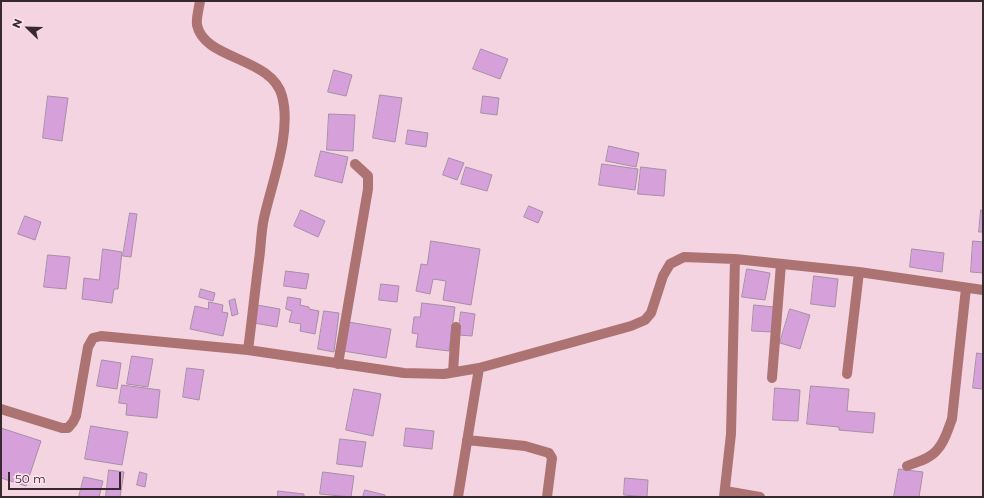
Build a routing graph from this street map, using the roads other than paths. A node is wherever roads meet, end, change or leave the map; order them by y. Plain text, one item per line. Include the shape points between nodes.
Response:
1 (200, 1) edge
2 (355, 164) dead end
3 (735, 260) junction
4 (781, 264) junction
5 (859, 272) junction
6 (966, 288) junction
7 (983, 290) edge
8 (456, 327) dead end
9 (248, 350) junction
10 (338, 364) junction
11 (479, 368) junction
12 (453, 372) junction
13 (847, 374) dead end
14 (772, 378) dead end
15 (1, 409) edge
16 (467, 440) junction
17 (907, 466) dead end
18 (724, 494) edge
19 (458, 497) edge
20 (547, 497) edge
21 (760, 497) edge

1 - 9 street via 197,25 202,37 218,50 268,74 279,86 283,97 285,114 282,146 264,218
2 - 10 street via 368,176 368,190
3 - 4 street
3 - 11 street via 684,257 670,264 663,276 651,313 645,320
3 - 18 street via 731,434
4 - 5 street
4 - 14 street
5 - 6 street
5 - 13 street
6 - 7 street
6 - 17 street via 952,419 937,451
8 - 12 street
9 - 10 street
9 - 15 street via 100,336 93,338 88,347 76,416 68,428
10 - 12 street via 404,373
11 - 12 street
11 - 16 street
16 - 19 street
16 - 20 street via 525,446 549,453 552,458
18 - 21 street

